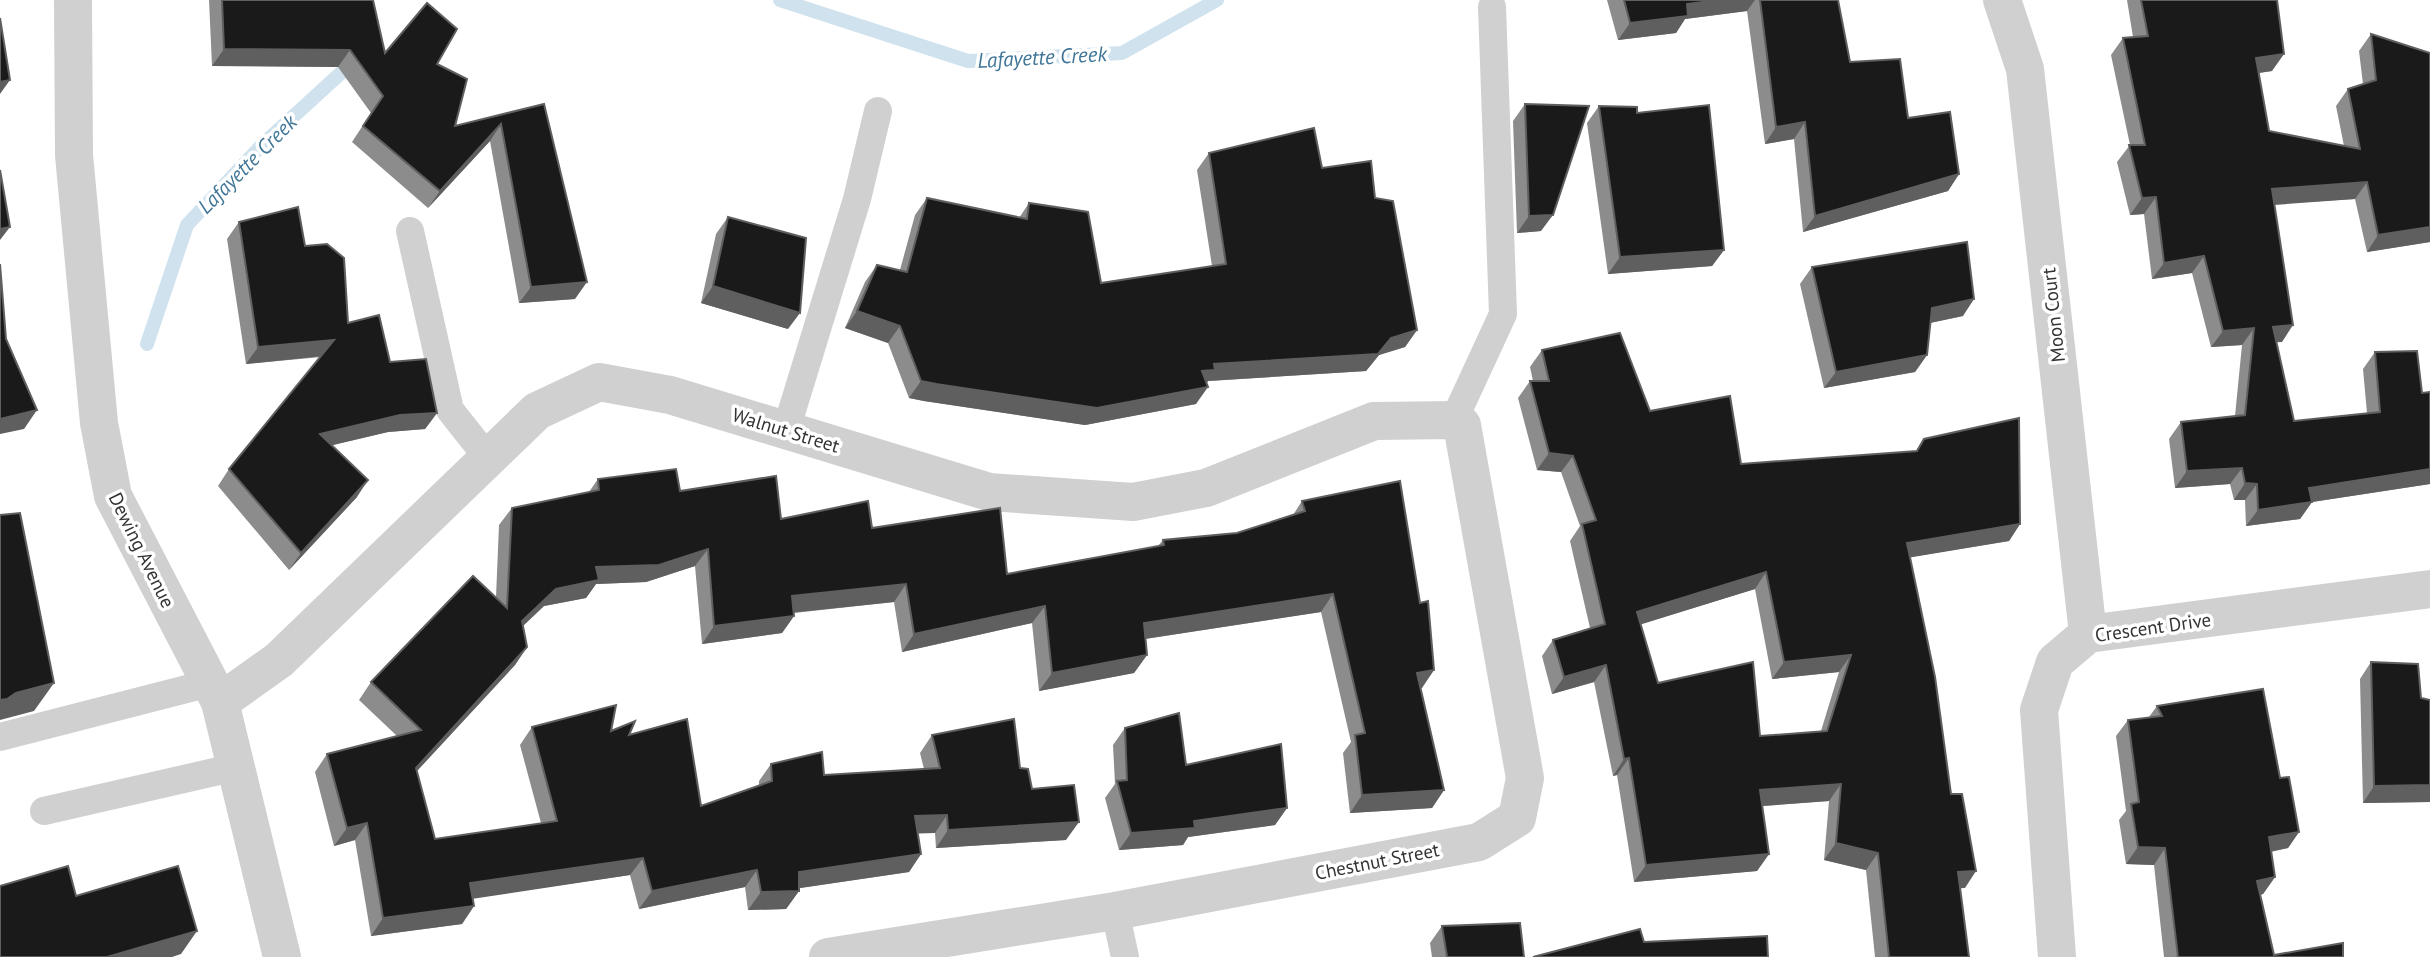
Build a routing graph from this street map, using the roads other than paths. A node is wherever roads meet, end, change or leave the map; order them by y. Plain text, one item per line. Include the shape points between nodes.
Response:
1 (73, 0) edge
2 (2002, 0) edge
3 (1492, 7) dead end
4 (878, 111) dead end
5 (410, 231) dead end
6 (1454, 420) junction
7 (786, 430) junction
8 (488, 458) junction
9 (2430, 589) edge
10 (2088, 634) junction
11 (215, 693) junction
12 (0, 737) edge
13 (236, 767) junction
14 (44, 811) dead end
15 (1115, 911) junction
16 (282, 957) edge
17 (828, 957) edge
18 (1125, 957) edge
19 (2057, 957) edge

1 - 11 street, Dewing Avenue via 74,155 99,423 113,496
2 - 10 street, Moon Court via 2025,69
3 - 6 lane via 1503,314
4 - 7 lane via 853,212
5 - 8 lane via 450,410
6 - 7 street, Walnut Street via 1374,421 1206,488 1133,502 989,492
6 - 15 street, Chestnut Street via 1462,425 1525,778 1517,818 1479,842
7 - 8 street, Walnut Street via 670,395 599,382 537,411
8 - 11 street, Walnut Street via 279,660
9 - 10 street, Crescent Drive
10 - 19 street, Crescent Drive via 2055,662 2039,710
11 - 12 lane
11 - 13 street, Dewing Avenue
13 - 14 lane
13 - 16 street, Dewing Avenue
15 - 17 street, Chestnut Street
15 - 18 lane

